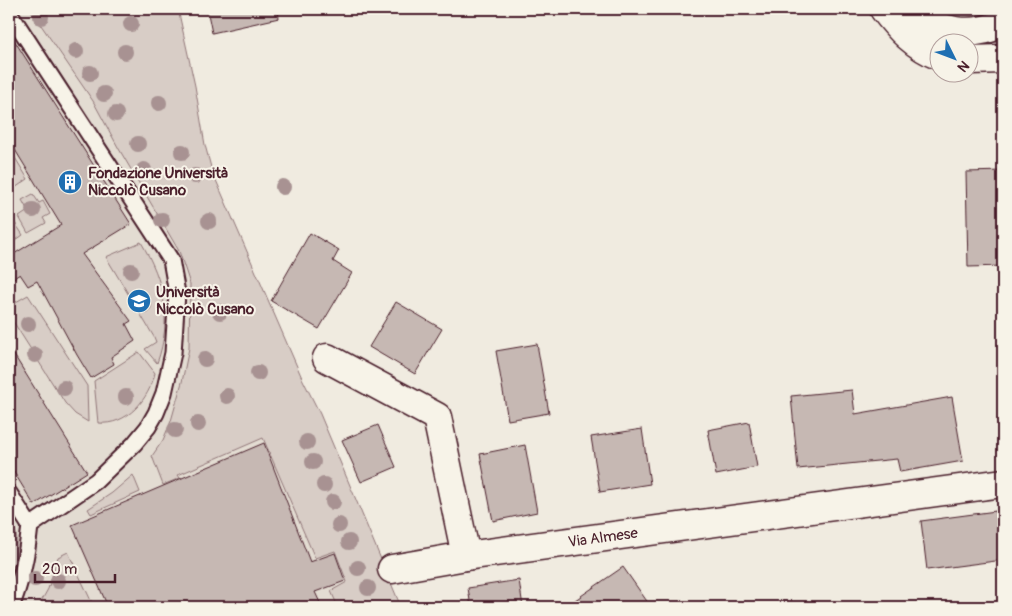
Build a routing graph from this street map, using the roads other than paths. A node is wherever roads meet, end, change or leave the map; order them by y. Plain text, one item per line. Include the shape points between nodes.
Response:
1 (884, 9) edge
2 (914, 9) edge
3 (10, 17) edge
4 (1003, 23) edge
5 (930, 52) edge
6 (1003, 59) edge
7 (980, 60) edge
8 (327, 358) dead end
9 (1003, 483) edge
10 (9, 493) edge
11 (30, 526) junction
12 (466, 556) junction
13 (392, 569) dead end
14 (11, 607) edge

1 - 5 street via 903,32
2 - 4 street via 932,24 953,31 981,31
3 - 11 lane via 171,260 177,293 169,375 159,406 148,426 96,481
6 - 7 street
8 - 12 street via 437,417
9 - 12 street, Via Almese
10 - 11 lane
11 - 14 lane via 27,558
12 - 13 street, Via Almese

